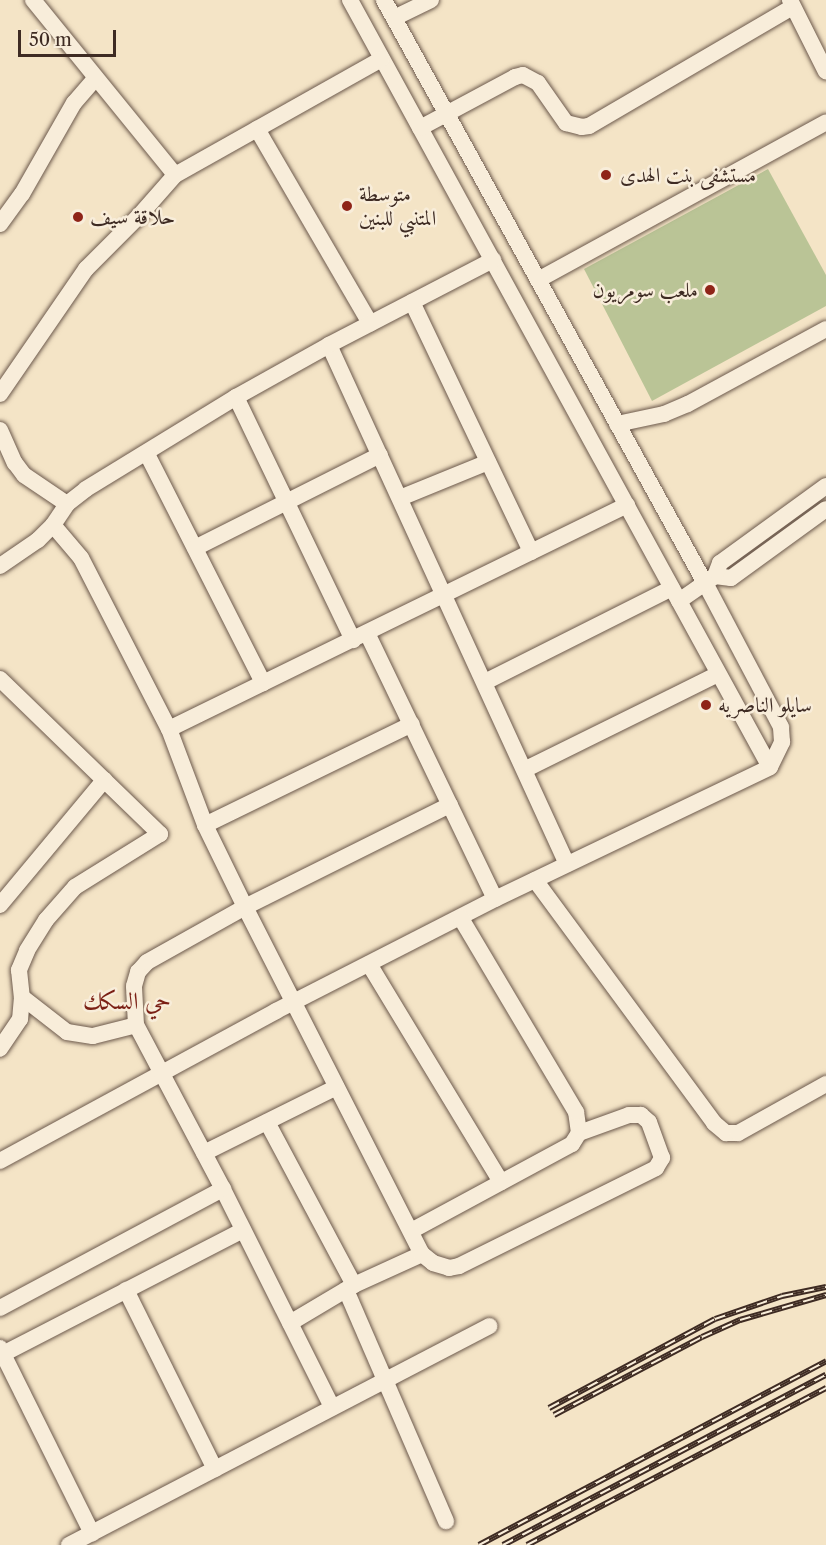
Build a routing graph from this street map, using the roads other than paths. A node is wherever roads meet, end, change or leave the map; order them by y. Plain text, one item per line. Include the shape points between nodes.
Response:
1 (33, 0) edge
2 (350, 0) edge
3 (384, 0) edge
4 (431, 0) edge
5 (792, 3) edge
6 (394, 18) junction
7 (382, 59) junction
8 (826, 72) edge
9 (96, 78) junction
10 (447, 114) junction
11 (826, 122) edge
12 (420, 128) junction
13 (257, 129) junction
14 (175, 175) junction
15 (0, 224) edge
16 (493, 260) junction
17 (538, 280) junction
18 (412, 302) junction
19 (370, 323) junction
20 (826, 329) edge
21 (329, 345) junction
22 (0, 394) edge
23 (236, 397) junction
24 (617, 424) junction
25 (0, 430) edge
26 (147, 454) junction
27 (380, 455) junction
28 (488, 462) junction
29 (826, 486) edge
30 (400, 498) junction
31 (287, 500) junction
32 (67, 504) junction
33 (627, 505) junction
34 (826, 509) edge
35 (53, 525) junction
36 (195, 548) junction
37 (531, 552) junction
38 (0, 566) edge
39 (710, 580) junction
40 (444, 594) junction
41 (675, 595) junction
42 (360, 636) junction
43 (718, 674) junction
44 (0, 679) edge
45 (485, 682) junction
46 (263, 683) junction
47 (412, 724) junction
48 (169, 729) junction
49 (770, 767) junction
50 (526, 769) junction
51 (104, 780) junction
52 (450, 806) junction
53 (205, 825) junction
54 (567, 864) junction
55 (535, 880) junction
56 (495, 898) junction
57 (0, 905) edge
58 (245, 907) junction
59 (461, 918) junction
60 (369, 964) junction
61 (22, 997) junction
62 (294, 1002) junction
63 (136, 1025) junction
64 (0, 1049) edge
65 (163, 1073) junction
66 (826, 1084) edge
67 (337, 1087) junction
68 (267, 1122) junction
69 (579, 1133) junction
70 (204, 1153) junction
71 (0, 1161) edge
72 (501, 1182) junction
73 (223, 1189) junction
74 (243, 1230) junction
75 (411, 1231) junction
76 (422, 1254) junction
77 (350, 1288) junction
78 (126, 1290) junction
79 (0, 1308) edge
80 (290, 1323) junction
81 (489, 1326) dead end
82 (1, 1351) edge
83 (384, 1381) junction
84 (332, 1407) junction
85 (215, 1469) junction
86 (446, 1521) dead end
87 (92, 1533) junction
88 (69, 1545) edge

1 - 9 street
2 - 7 street
3 - 6 street
4 - 6 street
5 - 8 street
5 - 10 street via 589,126 566,123 538,83 523,75
6 - 10 street
7 - 12 street
7 - 13 street
9 - 14 street
9 - 15 street via 74,103 22,194
10 - 12 street
10 - 17 street
11 - 17 street
12 - 16 street
13 - 14 street
13 - 19 street
14 - 22 street via 86,268
16 - 18 street
16 - 33 street
17 - 24 street
18 - 19 street
18 - 28 street
19 - 21 street
20 - 24 street via 688,404 664,414
21 - 23 street
21 - 27 street
23 - 26 street
23 - 31 street
24 - 39 street
25 - 32 street via 24,475
26 - 32 street
26 - 36 street
27 - 30 street
27 - 31 street
28 - 30 street
28 - 37 street
29 - 39 street via 720,563
30 - 40 street
31 - 36 street
31 - 42 street
32 - 35 street
33 - 37 street
33 - 41 street
34 - 39 street via 731,578
35 - 38 street
35 - 48 street via 81,558
36 - 46 street
37 - 40 street
39 - 41 street
39 - 49 street via 781,727 782,742
40 - 42 street
40 - 45 street
41 - 43 street
41 - 45 street
42 - 46 street
42 - 47 street
43 - 49 street
43 - 50 street
44 - 51 street
45 - 50 street
46 - 48 street
47 - 52 street
47 - 53 street
48 - 53 street
49 - 54 street
50 - 54 street
51 - 57 street
51 - 61 street via 160,834 75,887 46,920 19,970
52 - 56 street
52 - 58 street
53 - 58 street
54 - 55 street
55 - 56 street
55 - 66 street via 726,1133 738,1133
56 - 59 street
58 - 62 street
58 - 63 street via 147,962 138,972 134,986
59 - 60 street
59 - 69 street via 576,1112
60 - 62 street
60 - 72 street
61 - 63 street via 67,1032 93,1036
61 - 64 street via 20,1019
62 - 65 street
62 - 67 street
63 - 65 street
65 - 70 street
65 - 71 street
67 - 68 street
67 - 75 street
68 - 70 street
68 - 77 street
69 - 72 street via 572,1144
69 - 76 street via 629,1115 641,1115 649,1122 663,1158 656,1168 459,1266 449,1268 433,1263
70 - 73 street
72 - 75 street
73 - 74 street
73 - 79 street
74 - 78 street
74 - 80 street
75 - 76 street
76 - 77 street
77 - 80 street
77 - 83 street
78 - 82 street
78 - 85 street
80 - 84 street
81 - 83 street
82 - 87 street
83 - 84 street
83 - 86 street
84 - 85 street
85 - 87 street
87 - 88 street

